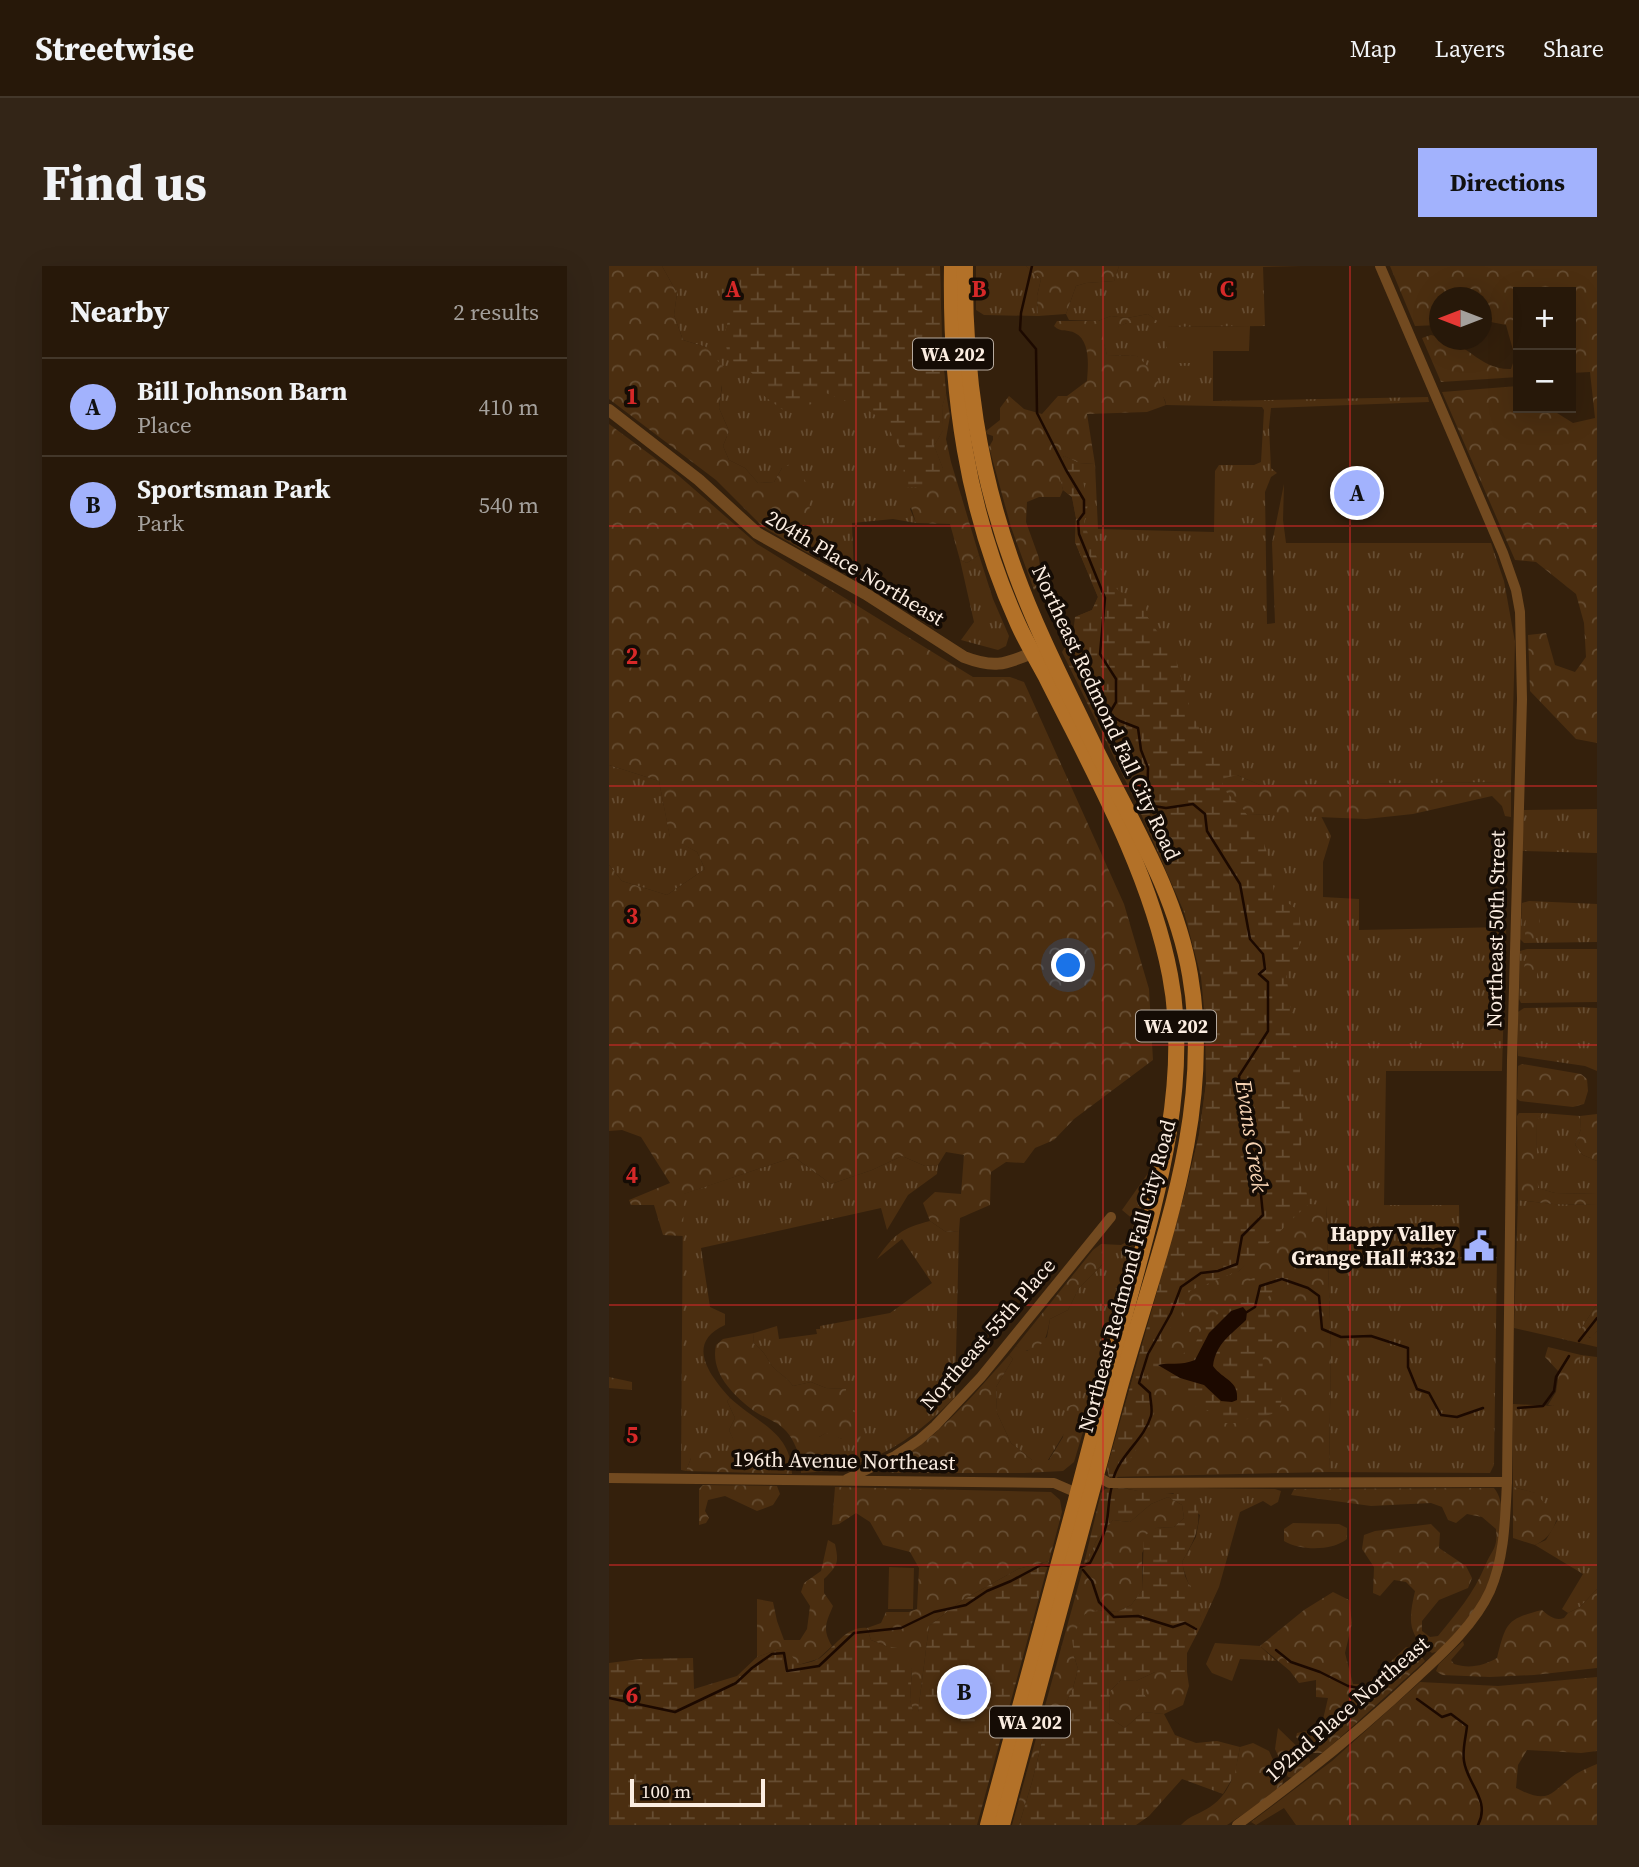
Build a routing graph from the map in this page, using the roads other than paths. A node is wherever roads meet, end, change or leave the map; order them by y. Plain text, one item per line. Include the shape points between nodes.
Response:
1 (952, 266) edge
2 (965, 266) edge
3 (1380, 266) edge
4 (609, 410) edge
5 (1047, 645) junction
6 (1032, 653) junction
7 (1111, 1217) dead end
8 (1086, 1458) junction
9 (609, 1478) edge
10 (845, 1480) junction
11 (1107, 1480) junction
12 (1507, 1482) junction
13 (1077, 1493) junction
14 (1085, 1514) junction
15 (1070, 1547) junction
16 (1062, 1575) junction
17 (1475, 1616) joint
18 (988, 1825) edge
19 (1002, 1825) edge
20 (1237, 1825) edge

1 - 6 main road, Northeast Redmond Fall City Road / WA 202 via 953,356 970,484 1000,578
2 - 5 main road, Northeast Redmond Fall City Road / WA 202 via 967,356 981,456 1016,575
3 - 12 street, Northeast 50th Street via 1503,553 1520,612 1523,699 1512,1060
4 - 6 street, 204th Place Northeast via 699,480 757,533 866,594 964,657 998,665
5 - 6 main road
5 - 11 main road, Northeast Redmond Fall City Road / WA 202 via 1176,914 1197,1032 1191,1121 1182,1168
6 - 8 main road, Northeast Redmond Fall City Road / WA 202 via 1136,864 1168,966 1176,1033 1175,1084 1165,1152
7 - 10 street, Northeast 55th Place via 936,1426 895,1456
8 - 11 main road
8 - 13 main road, Northeast Redmond Fall City Road / WA 202
9 - 10 street, 196th Avenue Northeast
10 - 13 street, 196th Avenue Northeast via 1054,1483
11 - 12 street
11 - 14 main road, Northeast Redmond Fall City Road / WA 202
12 - 17 street, Northeast 50th Street via 1503,1546 1489,1592
13 - 14 main road
13 - 15 main road, Northeast Redmond Fall City Road / WA 202
14 - 15 main road, Northeast Redmond Fall City Road / WA 202
15 - 16 main road, Northeast Redmond Fall City Road / WA 202
16 - 18 main road, Northeast Redmond Fall City Road / WA 202
16 - 19 main road, Northeast Redmond Fall City Road / WA 202
17 - 20 street, 192nd Place Northeast via 1392,1701 1303,1777

